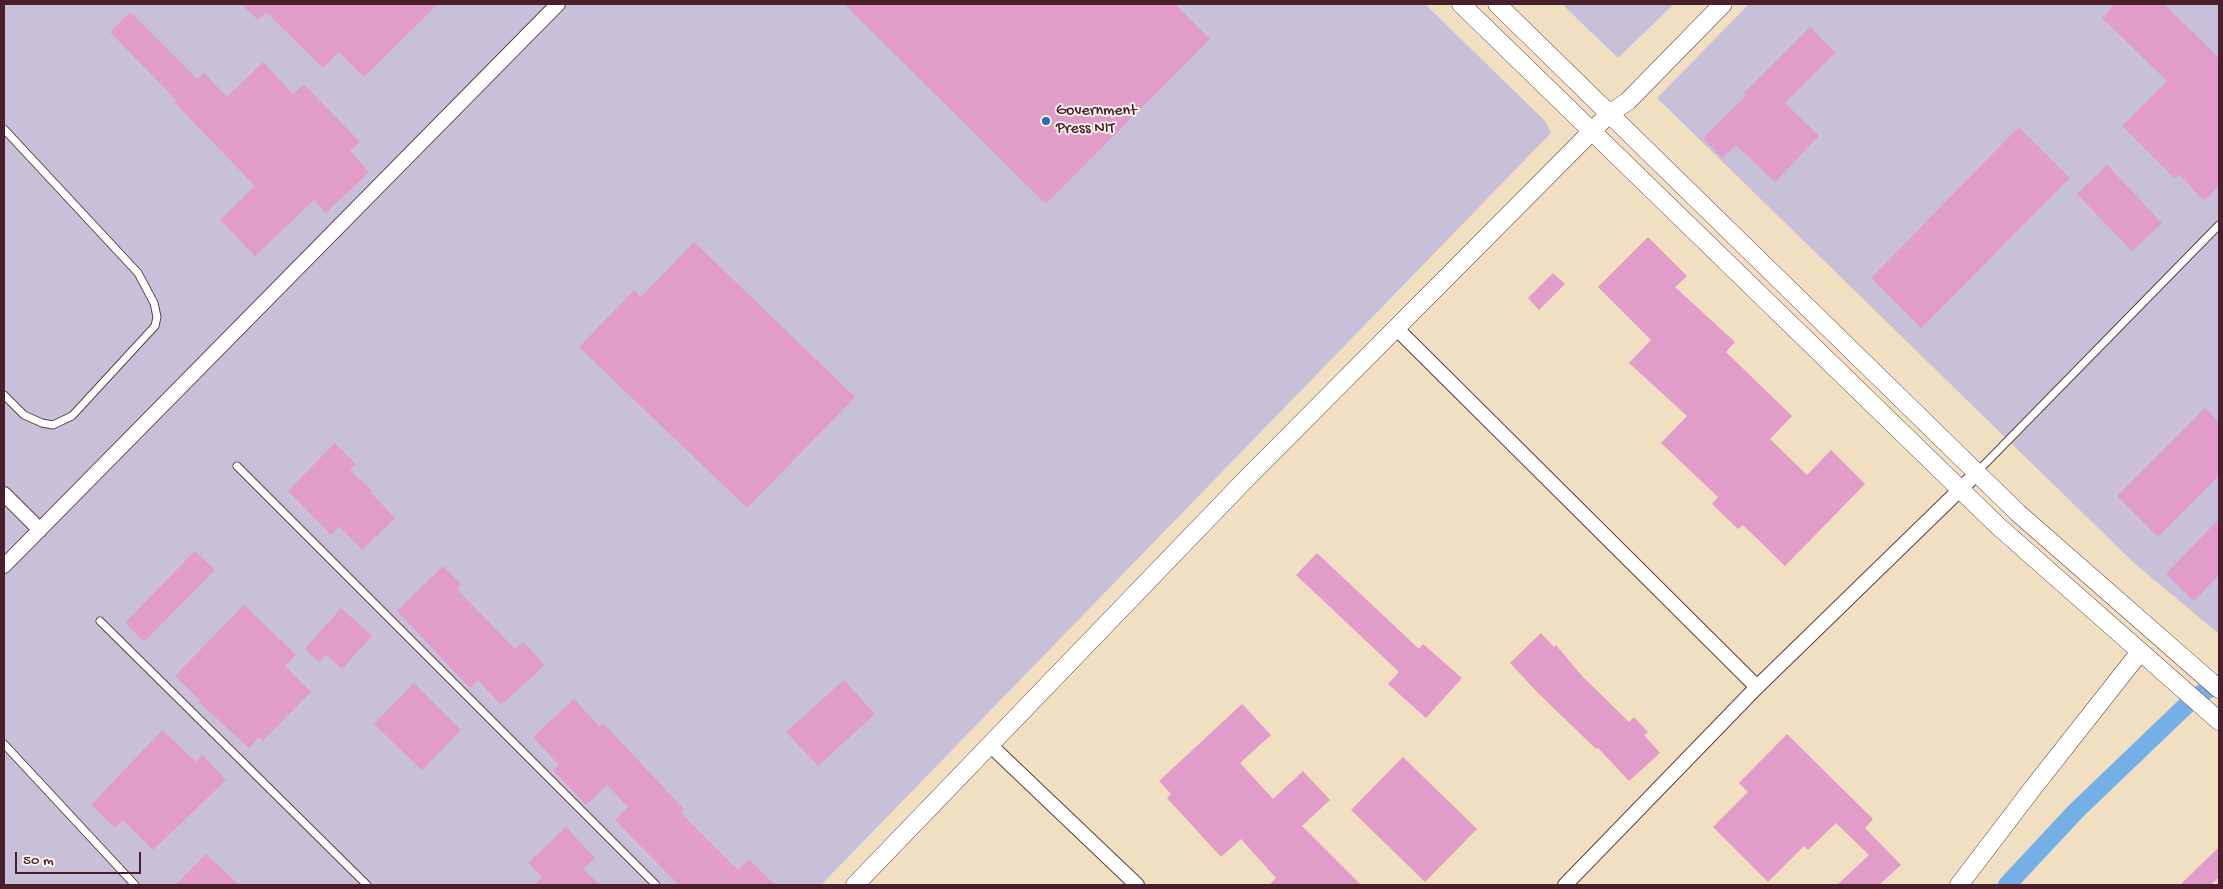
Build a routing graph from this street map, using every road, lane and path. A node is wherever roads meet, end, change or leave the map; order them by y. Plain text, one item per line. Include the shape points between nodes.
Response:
1 (558, 4) edge
2 (1461, 4) edge
3 (1497, 4) edge
4 (1723, 4) edge
5 (1608, 114) junction
6 (4, 129) edge
7 (1592, 132) junction
8 (2219, 225) edge
9 (1396, 328) junction
10 (4, 396) edge
11 (237, 466) dead end
12 (1977, 473) junction
13 (1961, 490) junction
14 (4, 494) edge
15 (40, 530) junction
16 (4, 566) edge
17 (100, 620) dead end
18 (2140, 652) junction
19 (1757, 687) junction
20 (2219, 689) edge
21 (2219, 721) edge
22 (4, 744) edge
23 (990, 745) junction
24 (135, 885) edge
25 (367, 885) edge
26 (656, 885) edge
27 (855, 885) edge
28 (1137, 885) edge
29 (1565, 885) edge
30 (1959, 885) edge

1 - 15 street
2 - 7 street
3 - 5 street
4 - 5 street via 1628,101
5 - 7 street
5 - 12 street
6 - 10 lane via 138,273 154,303 157,317 155,326 72,416 52,425 42,423 24,415
7 - 9 street
7 - 13 street
8 - 12 lane
9 - 19 street
9 - 23 street via 1246,478
11 - 26 lane
12 - 13 street
12 - 20 street via 2018,513
13 - 18 street
13 - 19 street
14 - 15 street
15 - 16 street
17 - 25 lane
18 - 21 street
18 - 30 street
19 - 29 street
22 - 24 lane
23 - 27 street
23 - 28 street

